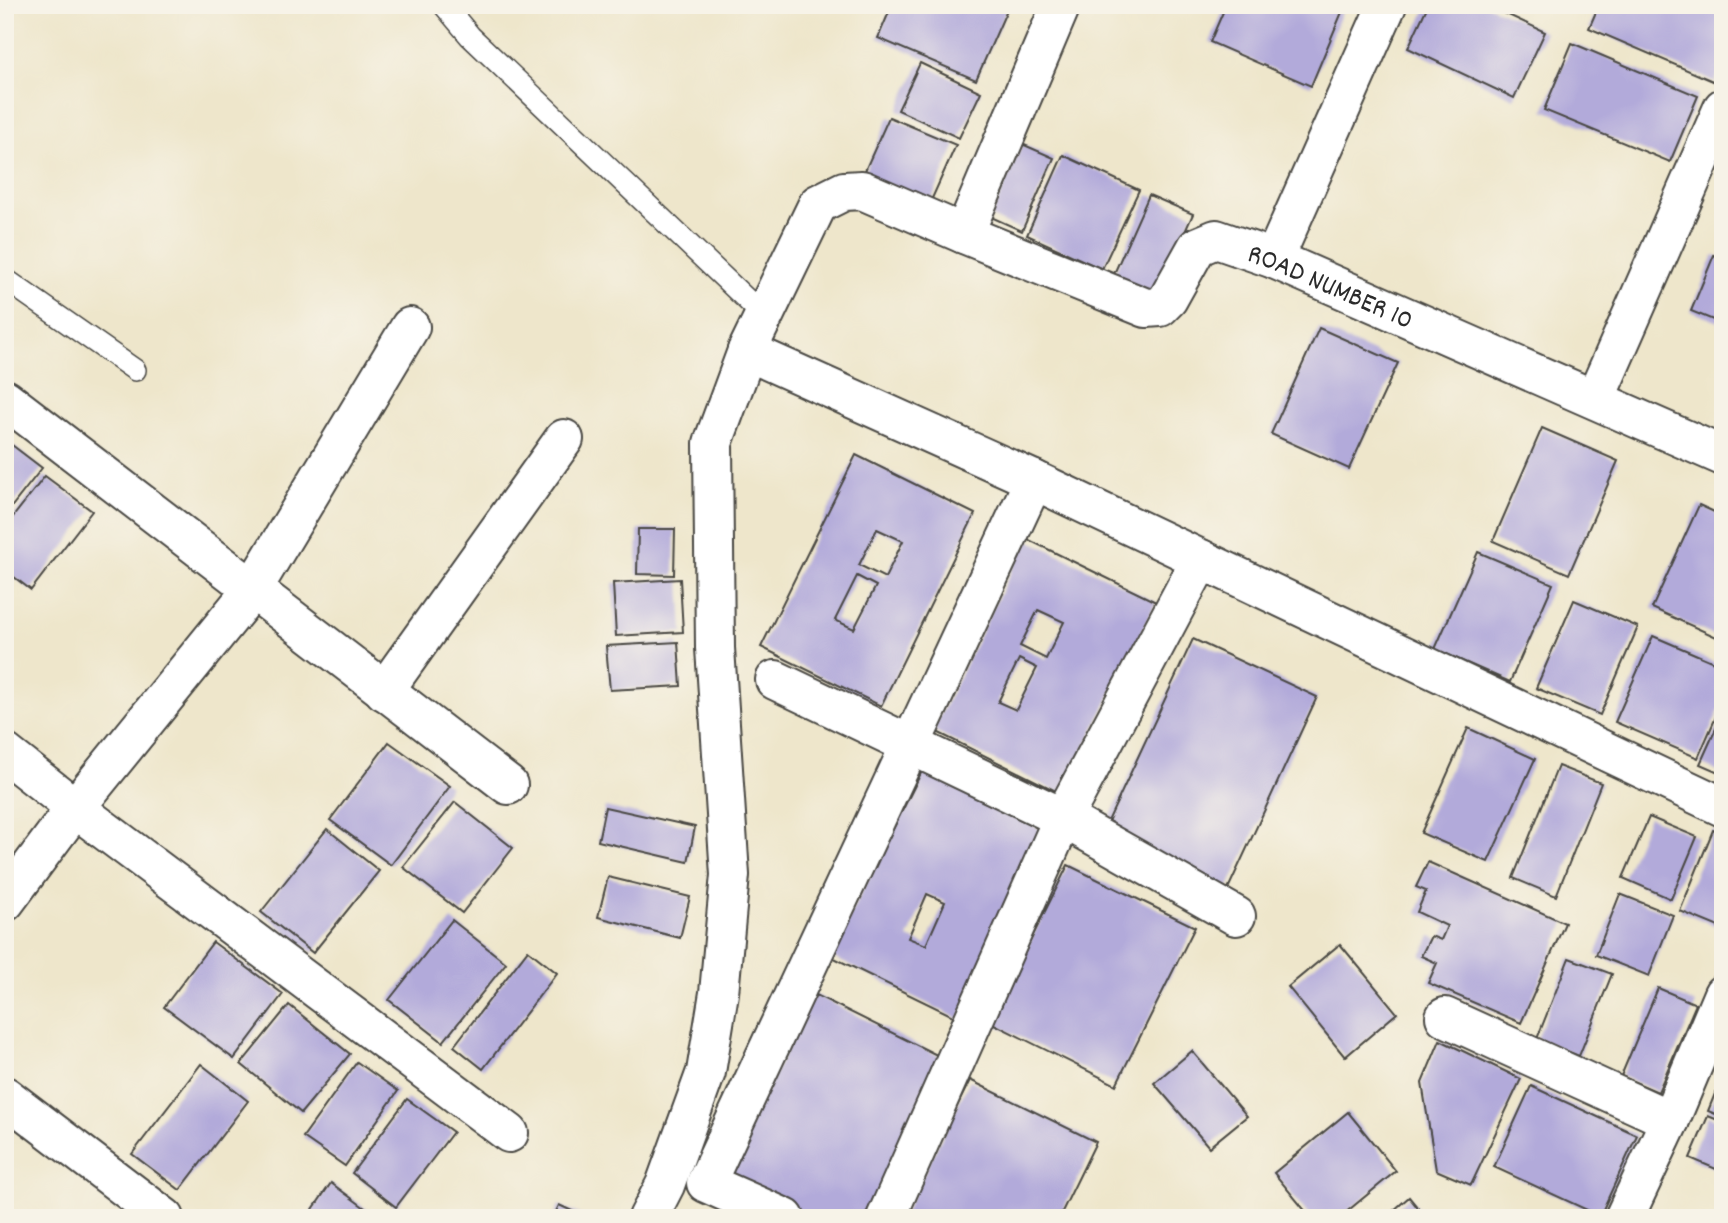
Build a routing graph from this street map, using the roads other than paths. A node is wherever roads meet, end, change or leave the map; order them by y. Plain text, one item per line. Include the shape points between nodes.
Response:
1 (444, 5) edge
2 (1061, 5) edge
3 (1387, 5) edge
4 (1723, 108) edge
5 (964, 234) junction
6 (1274, 259) junction
7 (5, 279) edge
8 (764, 316) junction
9 (410, 327) dead end
10 (747, 351) junction
11 (135, 370) dead end
12 (5, 399) edge
13 (1595, 399) junction
14 (564, 439) dead end
15 (1723, 456) edge
16 (1034, 480) junction
17 (1201, 559) junction
18 (252, 590) junction
19 (775, 680) dead end
20 (384, 691) junction
21 (912, 745) junction
22 (5, 753) edge
23 (508, 785) dead end
24 (1723, 807) edge
25 (75, 808) junction
26 (1063, 818) junction
27 (5, 902) edge
28 (1236, 916) dead end
29 (1723, 994) edge
30 (1445, 1017) dead end
31 (5, 1096) edge
32 (1670, 1120) junction
33 (509, 1133) dead end
34 (164, 1218) edge
35 (649, 1218) edge
36 (785, 1218) edge
37 (887, 1218) edge
38 (1624, 1218) edge

1 - 8 lane via 480,45
2 - 5 street
3 - 6 street
4 - 13 street
5 - 6 street, ROAD NUMBER 10 via 1146,308 1160,307 1197,247 1216,239
5 - 8 street via 862,190 844,191 818,204
6 - 13 street, ROAD NUMBER 10
7 - 11 lane
8 - 10 street
9 - 18 street
10 - 16 street
10 - 35 street via 713,443 715,648 730,875 719,993 706,1072
12 - 18 street
13 - 15 street, ROAD NUMBER 10
14 - 20 street
16 - 17 street
16 - 21 street
17 - 24 street
17 - 26 street
18 - 20 street
18 - 25 street
19 - 21 street
20 - 23 street
21 - 26 street
21 - 36 street via 706,1183
22 - 25 street
25 - 27 street
25 - 33 street
26 - 28 street
26 - 37 street
29 - 32 street
30 - 32 street
31 - 34 street
32 - 38 street

